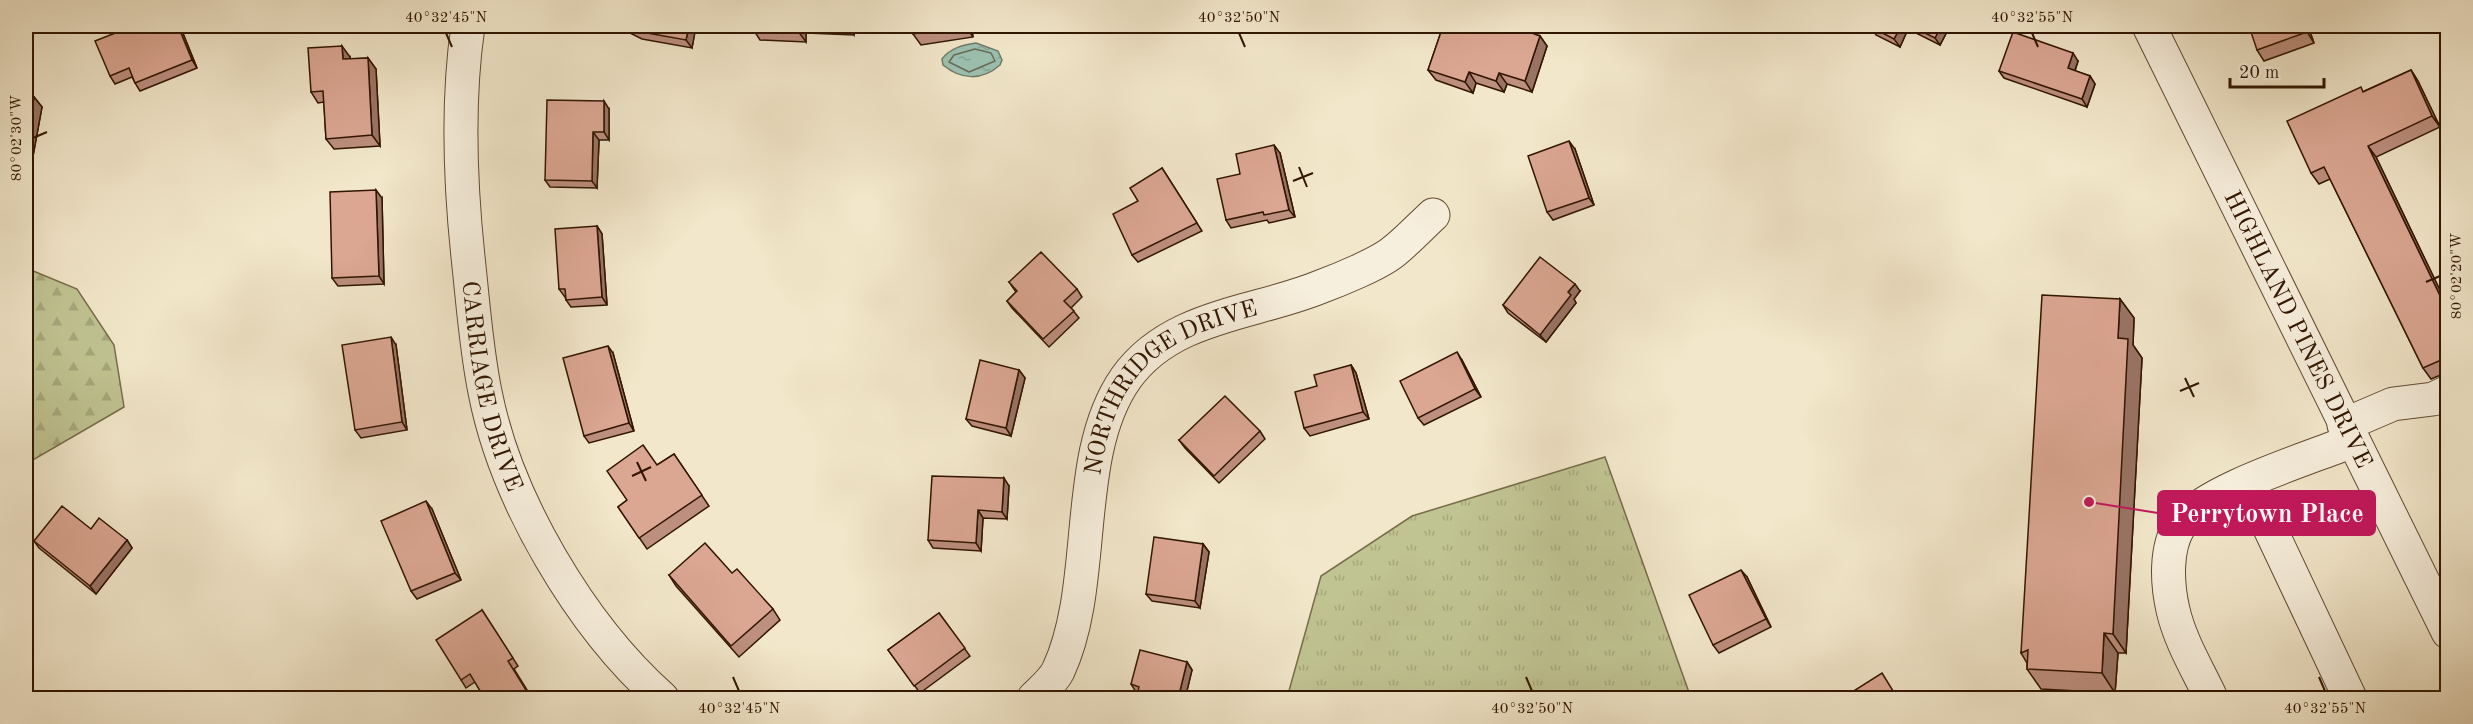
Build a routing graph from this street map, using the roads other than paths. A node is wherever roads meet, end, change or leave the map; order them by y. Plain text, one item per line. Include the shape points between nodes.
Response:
1 (468, 26) edge
2 (2149, 26) edge
3 (1434, 215) dead end
4 (2448, 392) edge
5 (2348, 433) junction
6 (2248, 482) junction
7 (2448, 632) edge
8 (662, 699) edge
9 (1034, 699) edge
10 (2211, 699) edge
11 (2350, 699) edge

1 - 8 street, CARRIAGE DRIVE via 463,88 464,218 478,352 496,435 512,481 566,583 633,672
2 - 5 street, HIGHLAND PINES DRIVE
3 - 9 street, NORTHRIDGE DRIVE via 1392,253 1319,288 1183,330 1152,352 1127,377 1108,410 1097,447 1070,638 1057,674
4 - 5 street via 2433,399 2393,404
5 - 6 street
5 - 7 street, HIGHLAND PINES DRIVE
6 - 10 street via 2199,506 2180,524 2168,555 2172,608
6 - 11 street

